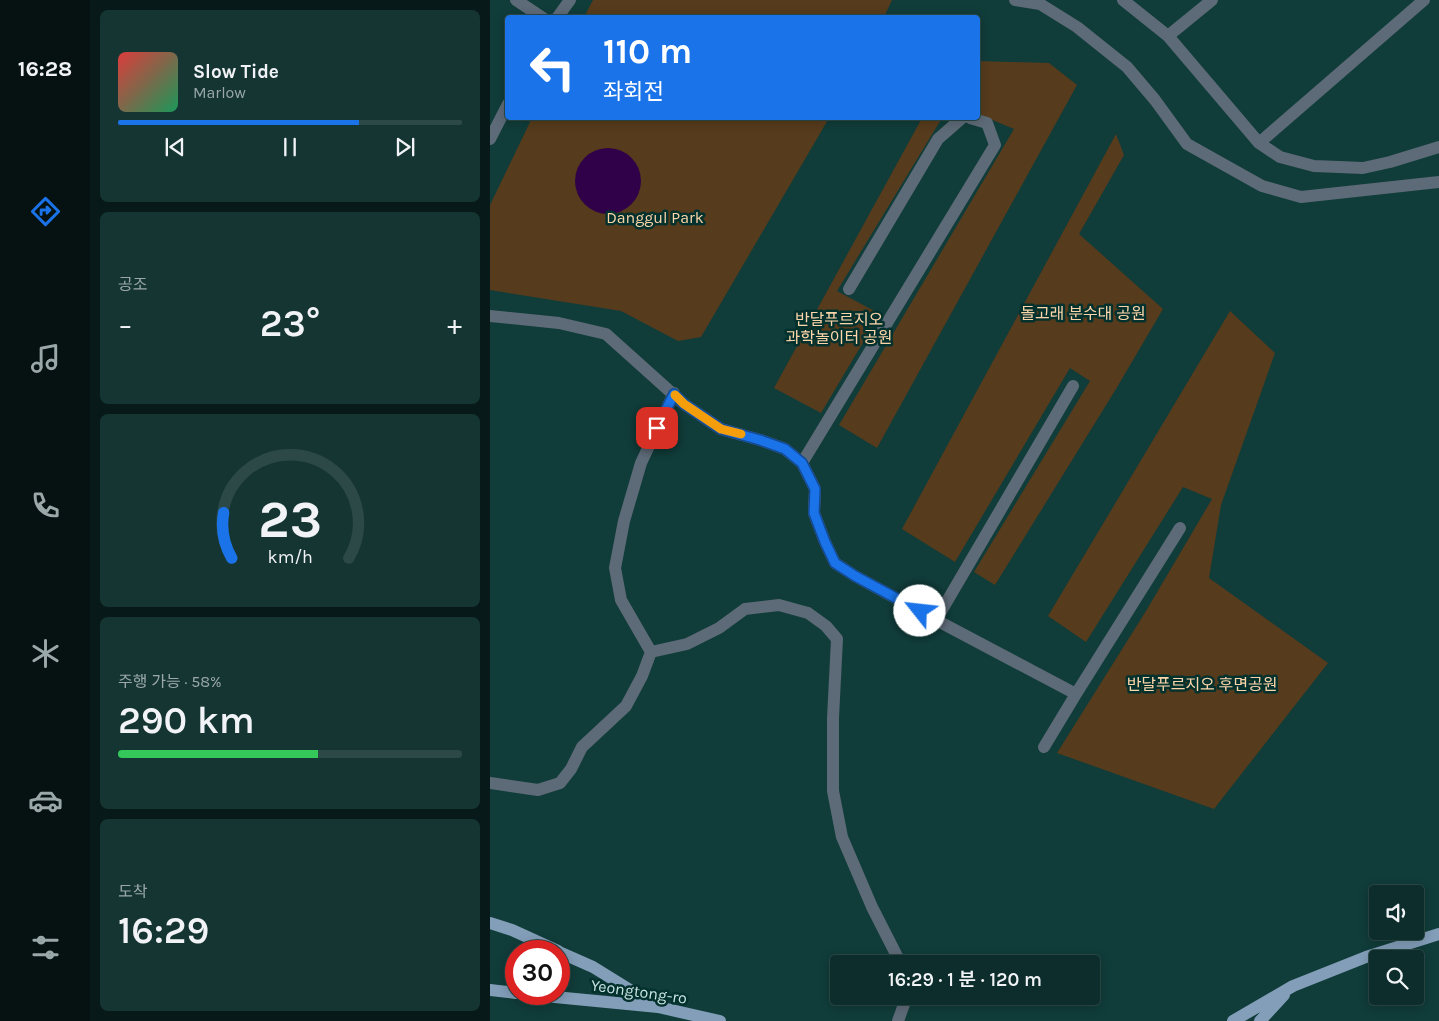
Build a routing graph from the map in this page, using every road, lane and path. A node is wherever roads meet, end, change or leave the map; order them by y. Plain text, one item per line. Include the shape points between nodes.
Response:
1 (516, 0) edge
2 (570, 0) edge
3 (1015, 0) edge
4 (1123, 0) edge
5 (1212, 0) edge
6 (1424, 0) edge
7 (538, 15) edge
8 (559, 15) edge
9 (1168, 36) junction
10 (505, 110) edge
11 (960, 120) edge
12 (976, 120) edge
13 (490, 140) edge
14 (1259, 143) junction
15 (1439, 147) edge
16 (1439, 182) edge
17 (849, 289) dead end
18 (490, 316) edge
19 (1073, 386) dead end
20 (674, 394) junction
21 (802, 463) junction
22 (1180, 528) dead end
23 (936, 620) junction
24 (651, 652) junction
25 (1076, 694) junction
26 (1044, 747) dead end
27 (490, 783) edge
28 (490, 923) edge
29 (1439, 934) edge
30 (534, 940) edge
31 (896, 955) edge
32 (570, 956) edge
33 (1293, 986) junction
34 (490, 990) edge
35 (505, 992) edge
36 (570, 998) edge
37 (904, 1005) edge
38 (658, 1007) junction
39 (720, 1021) edge
40 (898, 1021) edge
41 (1233, 1021) edge
42 (1260, 1021) edge

1 - 7 street
2 - 8 street
3 - 16 street via 1040,4 1078,27 1127,67 1187,144 1262,186 1301,197
4 - 9 street
5 - 9 street
6 - 14 street
9 - 14 street
10 - 13 street
11 - 17 street via 938,139
12 - 21 street via 987,124 995,145
14 - 15 street via 1280,157 1336,168 1363,168
18 - 20 street via 559,323 606,334
19 - 23 street
20 - 21 street via 721,429 785,449
20 - 24 street via 641,463 624,521 615,568 621,600
21 - 23 street via 815,489 814,513 835,563
22 - 25 street
23 - 25 street
24 - 27 street via 626,706 582,747 560,783 538,790
24 - 31 street via 687,644 719,628 746,609 779,606 808,613 826,626 837,640 833,791 842,837
25 - 26 street
28 - 30 main road
29 - 33 main road via 1366,956
32 - 38 main road
33 - 41 main road
33 - 42 main road
34 - 35 main road
36 - 38 main road, Yeongtong-ro
37 - 40 street
38 - 39 main road, Yeongtong-ro

